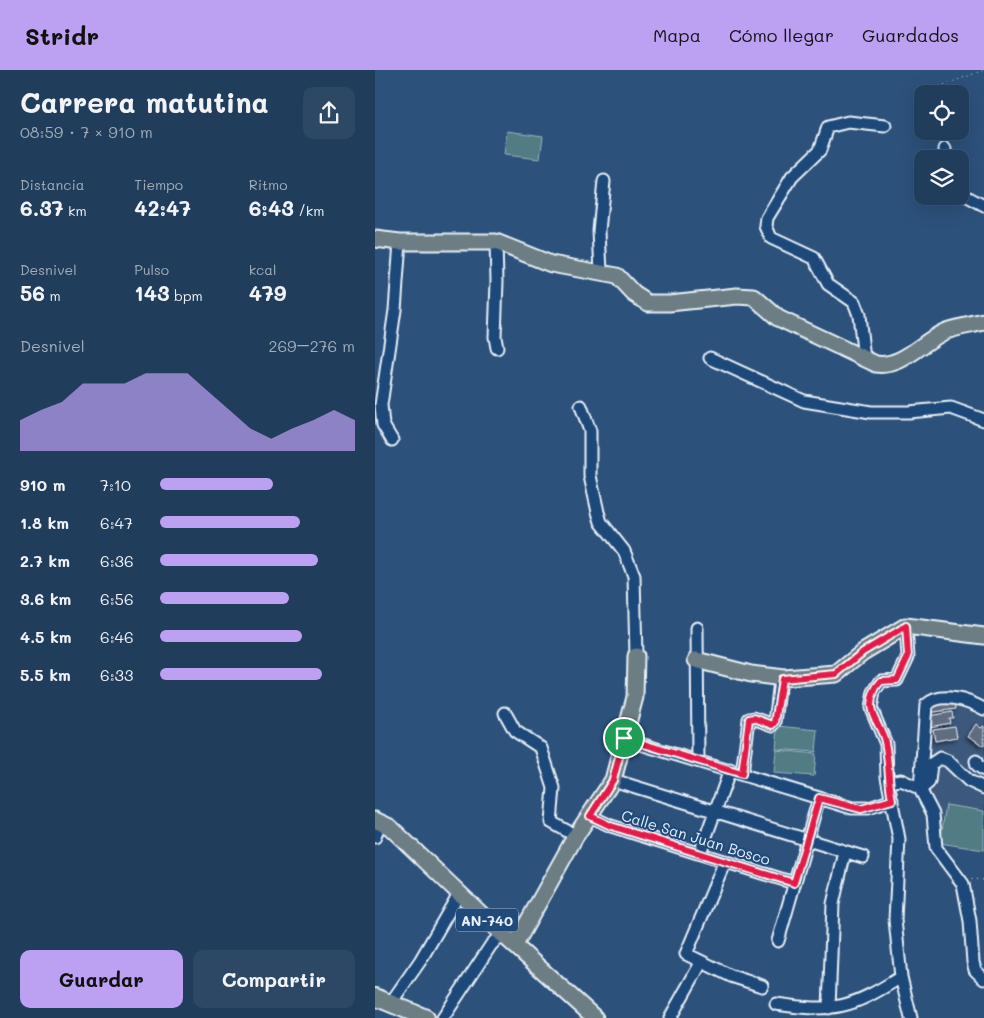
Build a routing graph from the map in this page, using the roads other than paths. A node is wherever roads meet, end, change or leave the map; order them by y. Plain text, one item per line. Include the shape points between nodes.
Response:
1 (885, 126) dead end
2 (605, 181) dead end
3 (969, 198) edge
4 (984, 206) edge
5 (375, 239) edge
6 (400, 242) junction
7 (496, 242) junction
8 (601, 272) junction
9 (984, 322) edge
10 (497, 348) dead end
11 (709, 358) dead end
12 (864, 359) junction
13 (581, 406) dead end
14 (984, 420) edge
15 (392, 440) dead end
16 (906, 626) junction
17 (697, 628) dead end
18 (984, 636) edge
19 (636, 656) joint
20 (696, 660) junction
21 (784, 678) junction
22 (984, 709) edge
23 (505, 713) dead end
24 (624, 738) junction
25 (698, 760) junction
26 (730, 770) junction
27 (742, 774) junction
28 (613, 780) junction
29 (888, 782) junction
30 (984, 788) edge
31 (921, 789) junction
32 (819, 798) junction
33 (892, 800) junction
34 (715, 811) junction
35 (590, 816) junction
36 (377, 821) edge
37 (576, 836) junction
38 (375, 837) edge
39 (807, 841) junction
40 (845, 852) junction
41 (700, 853) junction
42 (863, 857) dead end
43 (725, 861) junction
44 (794, 883) junction
45 (460, 892) junction
46 (502, 934) junction
47 (778, 941) dead end
48 (515, 945) junction
49 (701, 962) junction
50 (901, 977) junction
51 (984, 978) edge
52 (762, 986) dead end
53 (383, 1000) edge
54 (776, 1004) dead end
55 (829, 1008) junction
56 (801, 1013) edge
57 (419, 1017) edge
58 (443, 1018) edge
59 (595, 1018) edge
60 (670, 1018) edge
61 (911, 1018) edge

1 - 12 street via 848,122 828,127 820,150 792,177 767,218 766,226 767,233 776,242 814,258 828,284 854,302 859,315
2 - 8 street via 599,231
3 - 4 street
5 - 6 main road
6 - 7 main road
6 - 15 street via 395,310 381,405 383,425
7 - 8 main road via 551,264
7 - 10 street
8 - 12 main road via 623,280 634,294 648,303 754,297 778,318
9 - 12 main road via 946,332 898,362 885,366
11 - 14 street via 804,401 871,412 951,408
13 - 19 street via 590,431 590,476 601,522 624,551 634,576
16 - 18 main road
16 - 21 main road via 863,652 836,674
16 - 29 street via 908,657 897,680 877,684 871,702 886,744
17 - 20 street
19 - 24 main road via 636,695
20 - 21 main road via 751,674
20 - 25 street
21 - 27 street via 780,681 775,723 749,719
22 - 31 street via 955,699 940,698 926,705
23 - 37 street via 515,731 541,748 555,788 551,822
24 - 25 street
24 - 28 main road
25 - 26 street
26 - 27 street
26 - 34 street
27 - 32 street
28 - 34 street
28 - 35 main road
29 - 31 street via 901,780
29 - 33 street
30 - 31 street via 969,781 948,761 940,758 931,764 929,782
31 - 51 street via 933,814 936,848 963,884 973,962 975,970
32 - 33 street via 861,809
32 - 39 street
33 - 50 street via 900,850 895,920
34 - 39 street
34 - 41 street
35 - 37 main road
35 - 41 street, Calle San Juan Bosco via 611,826
36 - 38 street
36 - 45 main road, AN-740 via 390,827
37 - 48 main road
39 - 40 street
39 - 44 street
40 - 42 street
40 - 55 street via 833,904
41 - 43 street, Calle San Juan Bosco
43 - 44 street, Calle San Juan Bosco
43 - 49 street via 686,953
44 - 47 street
45 - 46 main road, AN-740
45 - 53 street via 420,960
46 - 48 main road, AN-740
46 - 58 street via 491,945
48 - 59 main road, AN-740
49 - 52 street
49 - 60 street
50 - 55 street via 866,999
50 - 61 street
53 - 57 highway
54 - 56 street
55 - 56 street

